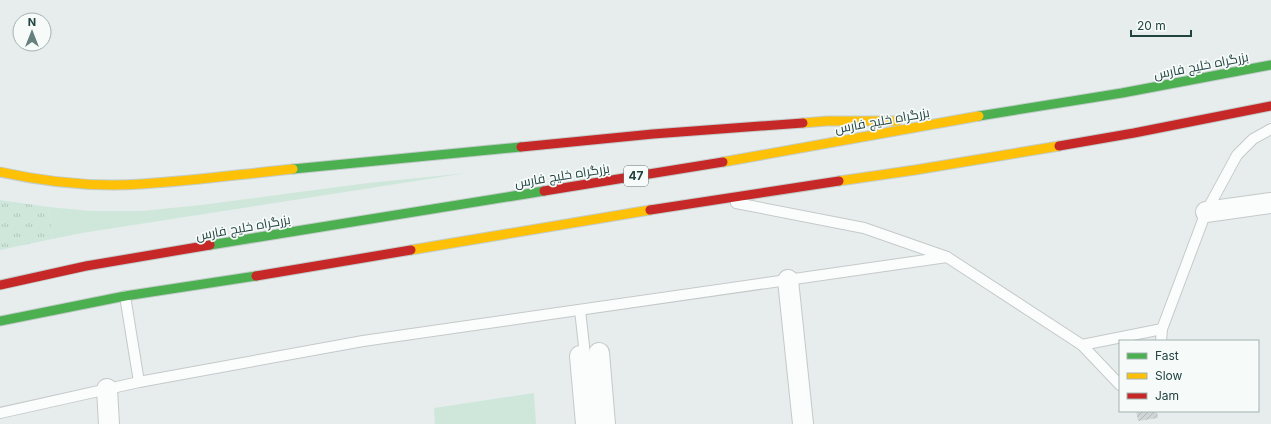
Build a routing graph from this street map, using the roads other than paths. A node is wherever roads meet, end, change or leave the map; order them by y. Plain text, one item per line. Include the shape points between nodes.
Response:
1 (1271, 65) edge
2 (1271, 106) edge
3 (932, 124) junction
4 (1271, 129) edge
5 (0, 172) edge
6 (716, 199) junction
7 (1271, 202) edge
8 (1206, 212) junction
9 (947, 257) junction
10 (788, 280) junction
11 (0, 285) edge
12 (125, 296) junction
13 (580, 310) junction
14 (0, 321) edge
15 (1162, 329) junction
16 (1161, 340) edge
17 (1082, 345) junction
18 (588, 355) junction
19 (139, 382) junction
20 (1119, 384) edge
21 (107, 389) junction
22 (0, 413) edge
23 (109, 424) edge
24 (586, 424) edge
25 (605, 424) edge
26 (803, 424) edge

1 - 3 highway, بزرگراه خلیج فارس / 47 via 1122,93
2 - 6 highway via 1071,144
3 - 5 highway via 881,120 827,121 653,134 141,184 92,184
3 - 11 highway, بزرگراه خلیج فارس / 47 via 708,164 86,266
4 - 8 lane via 1253,139 1237,155
6 - 9 lane via 864,228
6 - 12 highway
7 - 8 street
8 - 15 lane
9 - 10 lane
9 - 17 lane
10 - 13 lane
10 - 26 street
12 - 14 highway
12 - 19 lane
13 - 18 lane
13 - 19 lane via 363,341
15 - 16 lane
15 - 17 lane
17 - 20 lane
18 - 24 street
18 - 25 street
19 - 21 lane
21 - 22 lane
21 - 23 street

